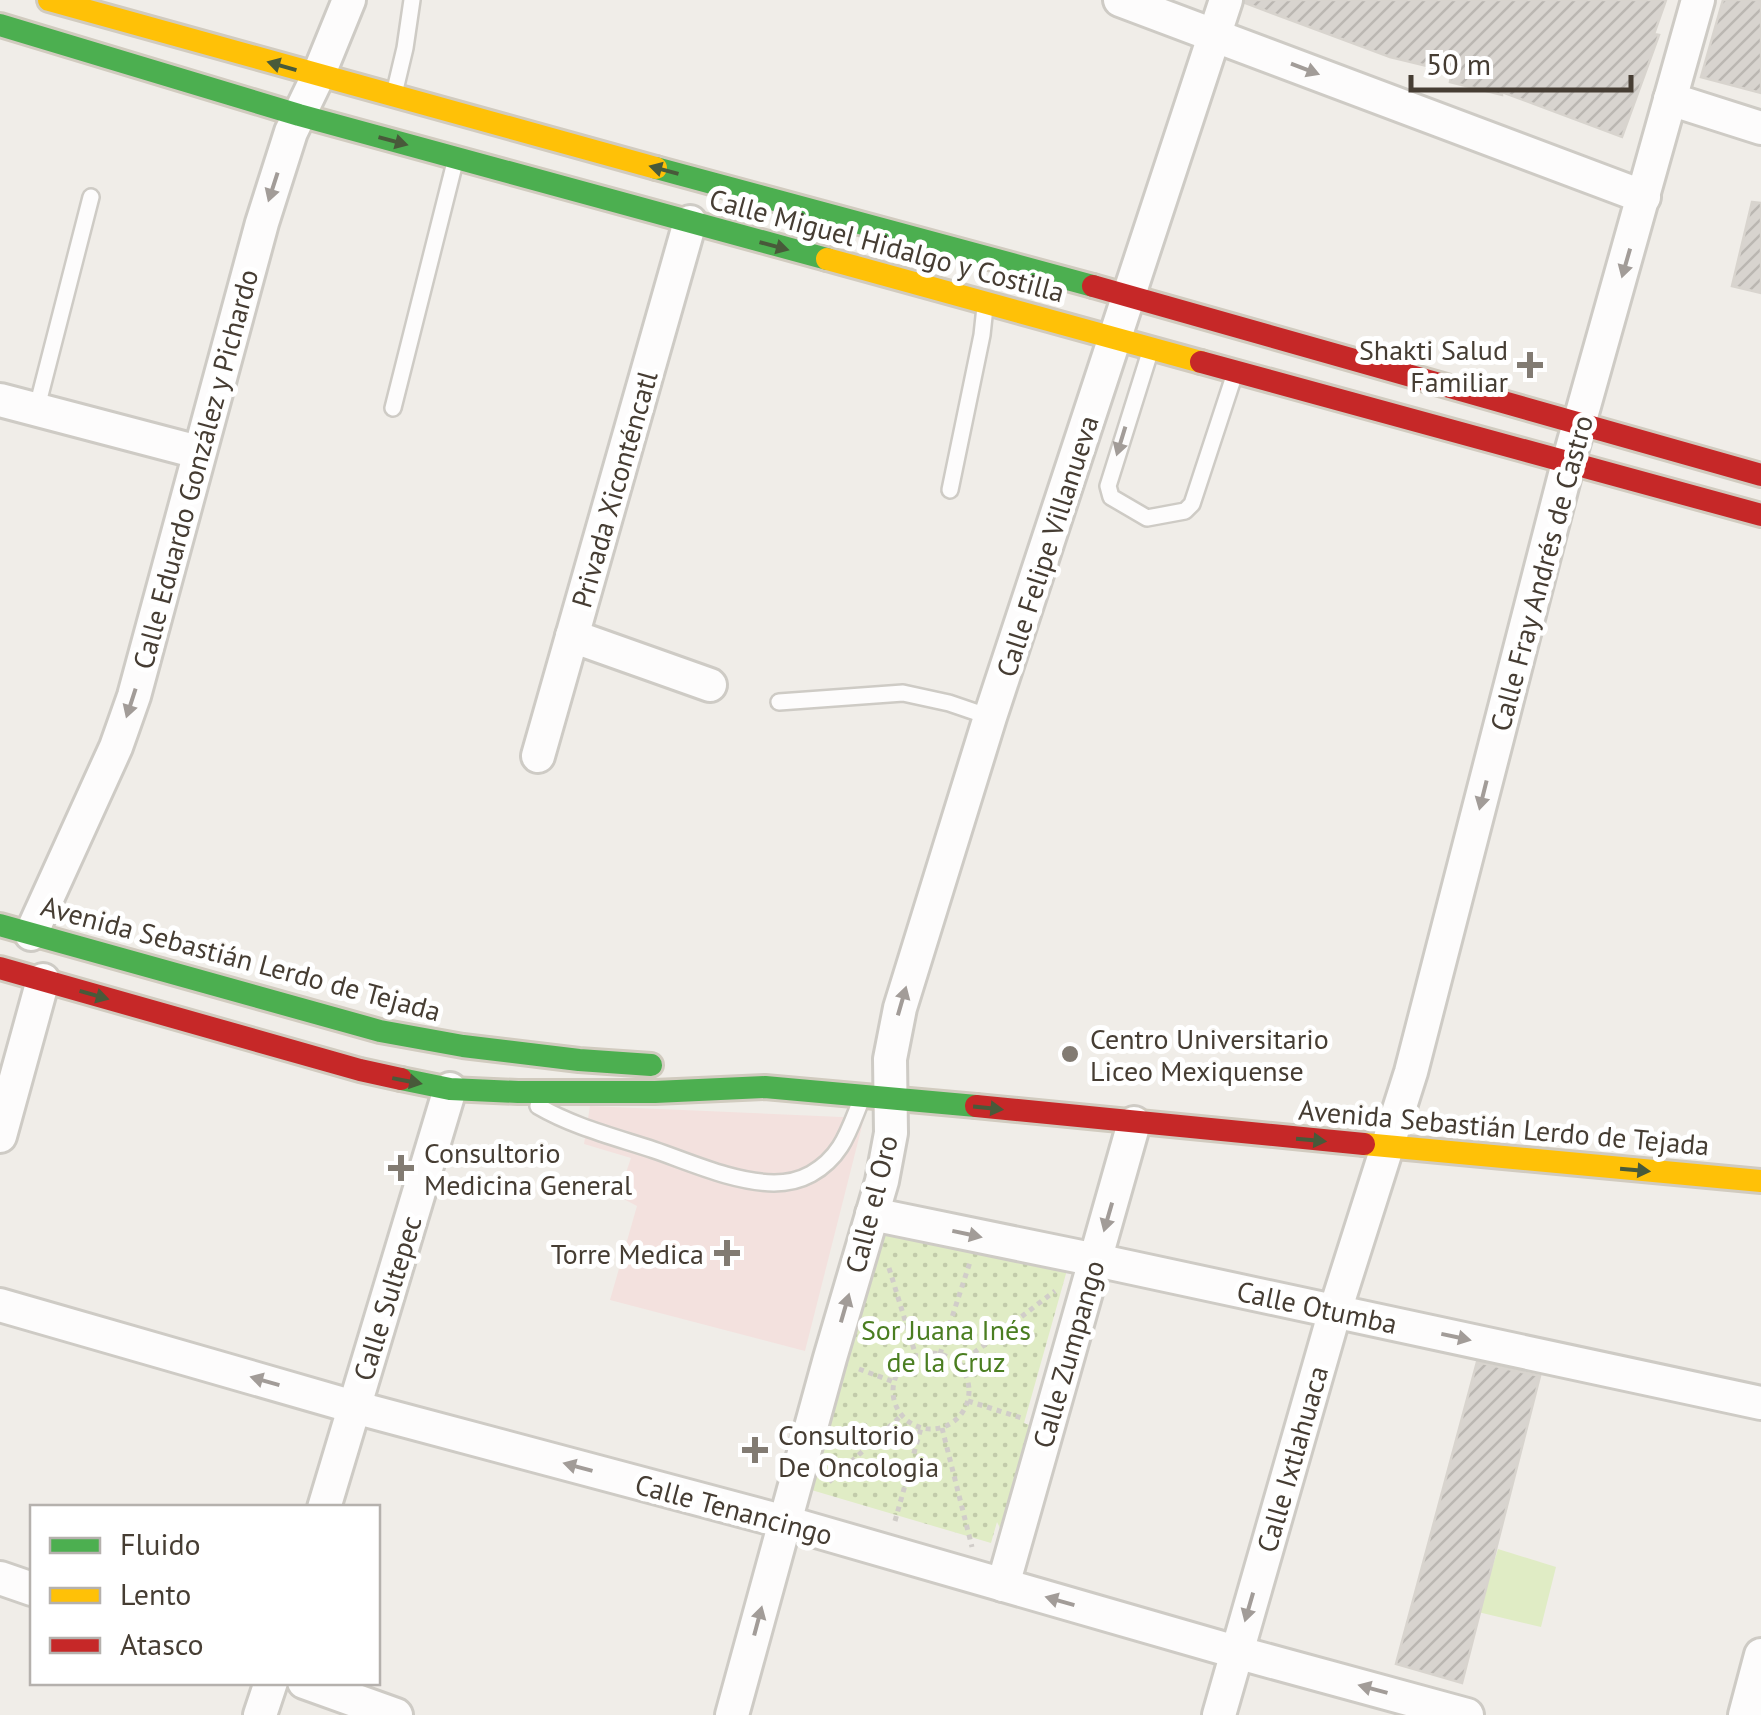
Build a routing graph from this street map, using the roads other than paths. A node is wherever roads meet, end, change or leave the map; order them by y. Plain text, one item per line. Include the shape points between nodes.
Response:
1 (49, 0) edge
2 (349, 0) edge
3 (412, 0) edge
4 (1120, 0) edge
5 (1226, 0) edge
6 (1698, 0) edge
7 (0, 25) edge
8 (1214, 35) junction
9 (318, 76) junction
10 (394, 96) junction
11 (1670, 99) junction
12 (299, 115) junction
13 (1761, 128) edge
14 (456, 158) junction
15 (92, 197) dead end
16 (1644, 197) junction
17 (690, 222) junction
18 (1129, 296) junction
19 (985, 304) junction
20 (1116, 339) junction
21 (1151, 348) junction
22 (1235, 372) junction
23 (0, 400) edge
24 (393, 408) dead end
25 (36, 410) junction
26 (1580, 425) junction
27 (198, 452) junction
28 (1568, 463) junction
29 (1761, 474) edge
30 (950, 490) dead end
31 (1761, 515) edge
32 (572, 636) junction
33 (710, 686) dead end
34 (779, 702) dead end
35 (990, 718) junction
36 (538, 756) dead end
37 (16, 929) edge
38 (0, 968) edge
39 (43, 980) junction
40 (765, 1087) junction
41 (450, 1089) junction
42 (518, 1092) junction
43 (877, 1096) junction
44 (1134, 1124) junction
45 (0, 1136) edge
46 (1387, 1147) junction
47 (1761, 1181) edge
48 (872, 1214) junction
49 (1096, 1260) junction
50 (0, 1305) edge
51 (1335, 1312) junction
52 (1761, 1402) edge
53 (354, 1407) junction
54 (325, 1505) edge
55 (785, 1522) junction
56 (0, 1578) edge
57 (991, 1581) junction
58 (30, 1588) edge
59 (1236, 1652) junction
60 (1761, 1655) edge
61 (270, 1685) edge
62 (312, 1685) edge
63 (260, 1715) edge
64 (396, 1715) edge
65 (732, 1715) edge
66 (1218, 1715) edge
67 (1466, 1715) edge
68 (1745, 1715) edge

9 -> 1 main road, Calle Miguel Hidalgo y Costilla
2 - 9 street, Calle Eduardo González y Pichardo
3 - 10 lane
4 - 8 street
5 - 8 street, Calle Felipe Villanueva
6 - 11 street, Calle Fray Andrés de Castro
7 - 12 main road, Calle Miguel Hidalgo y Costilla
8 -> 16 street
8 - 18 street, Calle Felipe Villanueva
9 - 10 main road, Calle Miguel Hidalgo y Costilla
9 - 12 street, Calle Eduardo González y Pichardo
18 -> 10 main road, Calle Miguel Hidalgo y Costilla
11 - 13 street
11 - 16 street, Calle Fray Andrés de Castro
12 -> 14 main road, Calle Miguel Hidalgo y Costilla
12 -> 27 street, Calle Eduardo González y Pichardo
14 - 17 main road, Calle Miguel Hidalgo y Costilla
14 - 24 lane
15 - 25 lane
16 -> 26 street, Calle Fray Andrés de Castro
17 -> 19 main road, Calle Miguel Hidalgo y Costilla
17 - 32 street, Privada Xiconténcatl
18 - 20 street, Calle Felipe Villanueva
18 - 26 main road, Calle Miguel Hidalgo y Costilla
19 - 20 main road, Calle Miguel Hidalgo y Costilla
19 - 30 lane
20 - 21 main road, Calle Miguel Hidalgo y Costilla
20 - 35 street, Calle Felipe Villanueva
21 - 22 main road, Calle Miguel Hidalgo y Costilla
21 -> 22 lane via 1108,486 1111,497 1147,518 1185,512 1192,504
22 - 28 main road, Calle Miguel Hidalgo y Costilla
23 - 25 street
25 - 27 street
26 - 28 street, Calle Fray Andrés de Castro
26 - 29 main road, Calle Miguel Hidalgo y Costilla
27 -> 37 street, Calle Eduardo González y Pichardo via 116,746
28 - 31 main road, Calle Miguel Hidalgo y Costilla
28 -> 46 street, Calle Fray Andrés de Castro
32 - 33 street
32 - 36 street, Privada Xiconténcatl
34 - 35 lane via 903,693
43 -> 35 street, Calle Felipe Villanueva
37 - 40 main road, Avenida Sebastián Lerdo de Tejada via 425,1041 646,1064
38 - 39 main road, Avenida Sebastián Lerdo de Tejada
39 -> 41 main road, Avenida Sebastián Lerdo de Tejada
39 - 45 street
40 - 42 main road, Avenida Sebastián Lerdo de Tejada
40 - 43 main road, Avenida Sebastián Lerdo de Tejada
41 - 42 main road, Avenida Sebastián Lerdo de Tejada
41 - 53 street, Calle Sultepec
42 - 43 lane via 576,1124 719,1172 776,1183 794,1182 825,1165
43 -> 44 main road, Avenida Sebastián Lerdo de Tejada
43 - 48 street, Calle el Oro via 891,1133
44 -> 46 main road, Avenida Sebastián Lerdo de Tejada
44 -> 49 street, Calle Zumpango
46 -> 47 main road, Avenida Sebastián Lerdo de Tejada
46 - 51 street, Calle Ixtlahuaca
48 -> 49 street, Calle Otumba
55 -> 48 street, Calle el Oro
49 - 51 street, Calle Otumba
49 - 57 street, Calle Zumpango via 1048,1426
53 -> 50 street, Calle Tenancingo
51 -> 52 street, Calle Otumba
51 -> 59 street, Calle Ixtlahuaca
53 - 54 street, Calle Sultepec
55 -> 53 street, Calle Tenancingo
55 - 57 street, Calle Tenancingo
65 -> 55 street, Calle el Oro
56 - 58 street
59 -> 57 street, Calle Tenancingo
59 - 66 street, Calle Ixtlahuaca
67 -> 59 street, Calle Tenancingo
60 - 68 street
61 - 63 street
62 - 64 street

